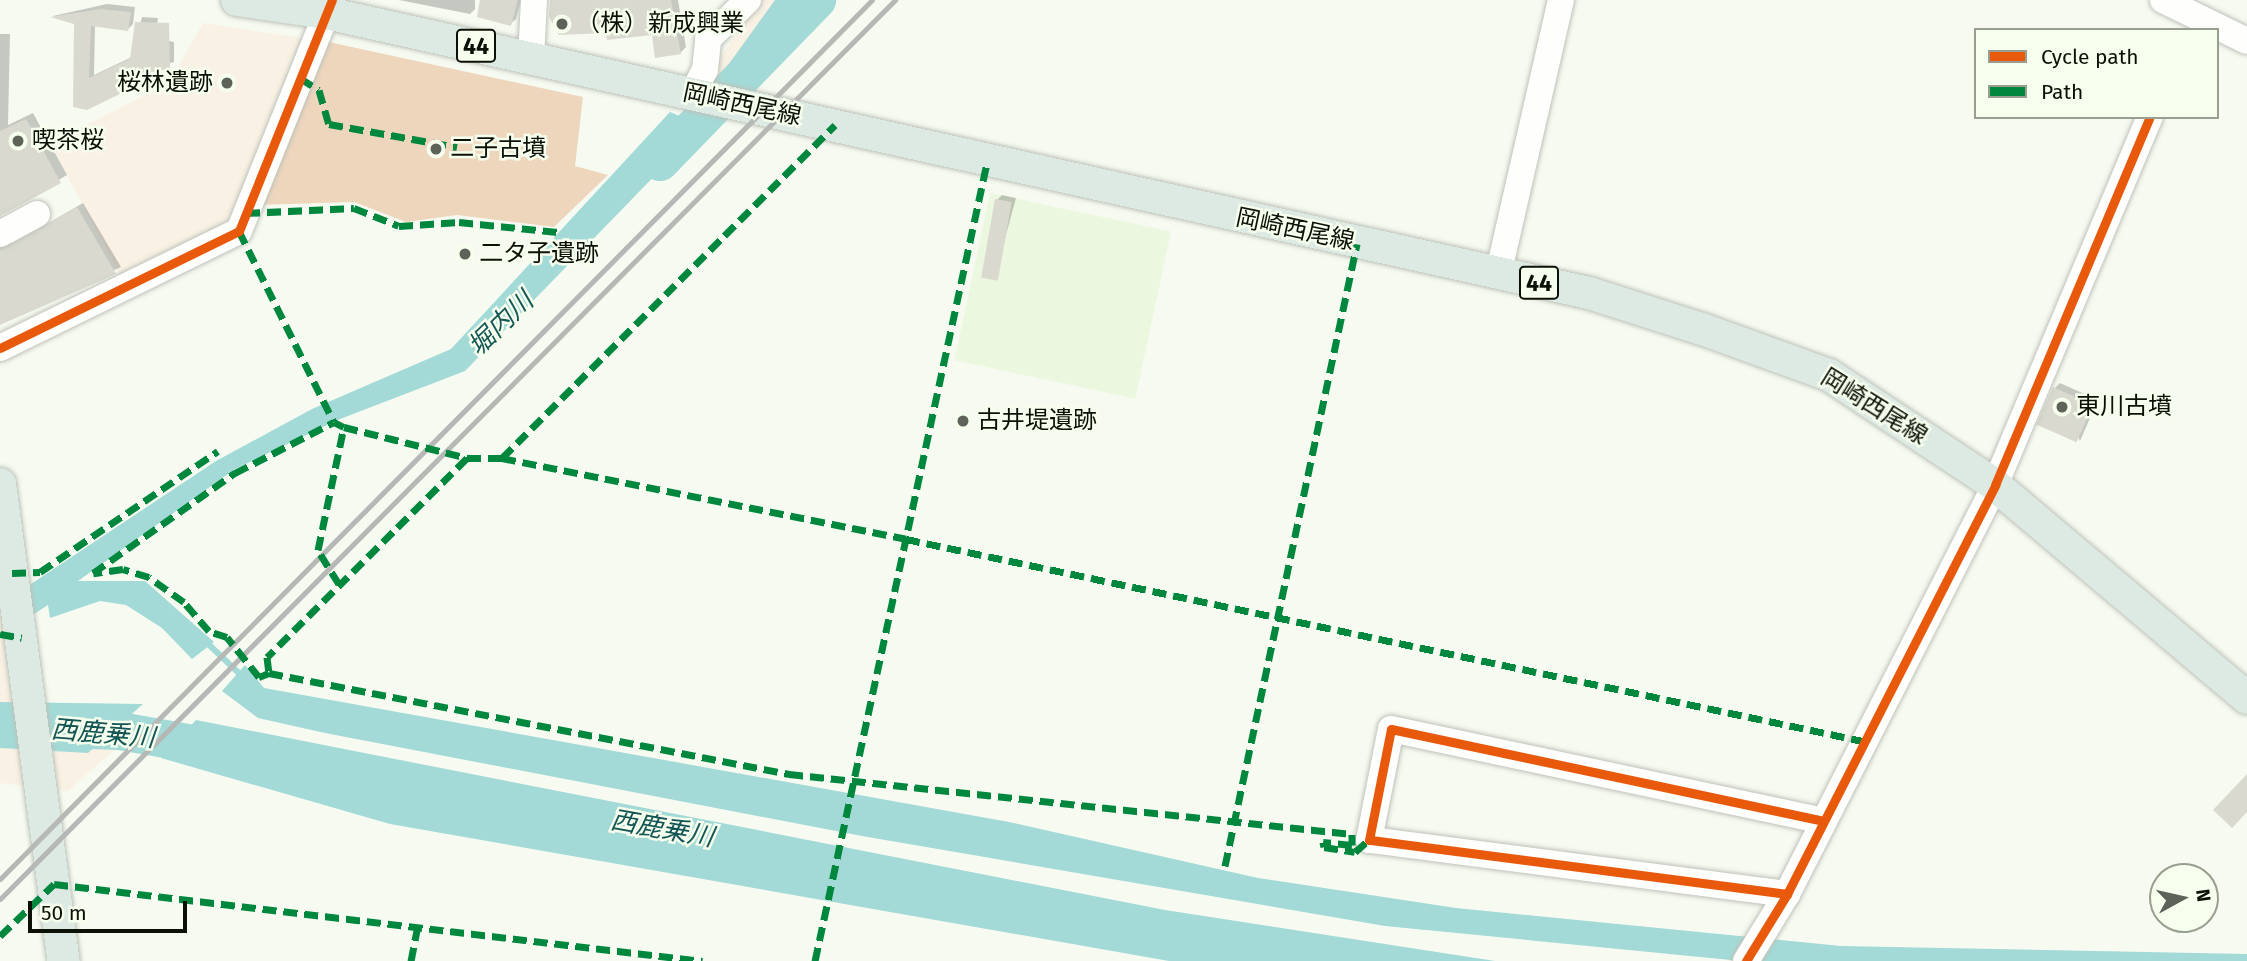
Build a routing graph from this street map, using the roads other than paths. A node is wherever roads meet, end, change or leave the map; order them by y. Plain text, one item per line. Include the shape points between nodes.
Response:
1 (237, 0) edge
2 (534, 0) edge
3 (748, 0) edge
4 (1561, 0) edge
5 (2164, 0) edge
6 (329, 6) edge
7 (2199, 15) edge
8 (2247, 41) edge
9 (531, 58) junction
10 (711, 98) junction
11 (2149, 119) edge
12 (37, 214) dead end
13 (0, 234) edge
14 (1499, 275) junction
15 (0, 348) edge
16 (0, 484) edge
17 (1995, 485) junction
18 (2247, 698) edge
19 (1821, 820) junction
20 (1787, 894) junction
21 (1751, 951) edge
22 (64, 961) edge

1 - 6 main road, 岡崎西尾線 / 44
2 - 9 street
3 - 10 street via 708,39 705,69
4 - 14 street
5 - 7 street
6 - 9 main road, 岡崎西尾線 / 44
6 - 15 street via 239,231
7 - 8 street
9 - 10 main road, 岡崎西尾線 / 44
10 - 14 main road, 岡崎西尾線 / 44
11 - 17 street
12 - 13 street
14 - 17 main road, 岡崎西尾線 / 44 via 1589,293 1829,375
16 - 22 main road
17 - 18 main road, 岡崎西尾線 / 44
17 - 19 street
19 - 20 street
19 - 20 street via 1391,729 1369,840
20 - 21 street

